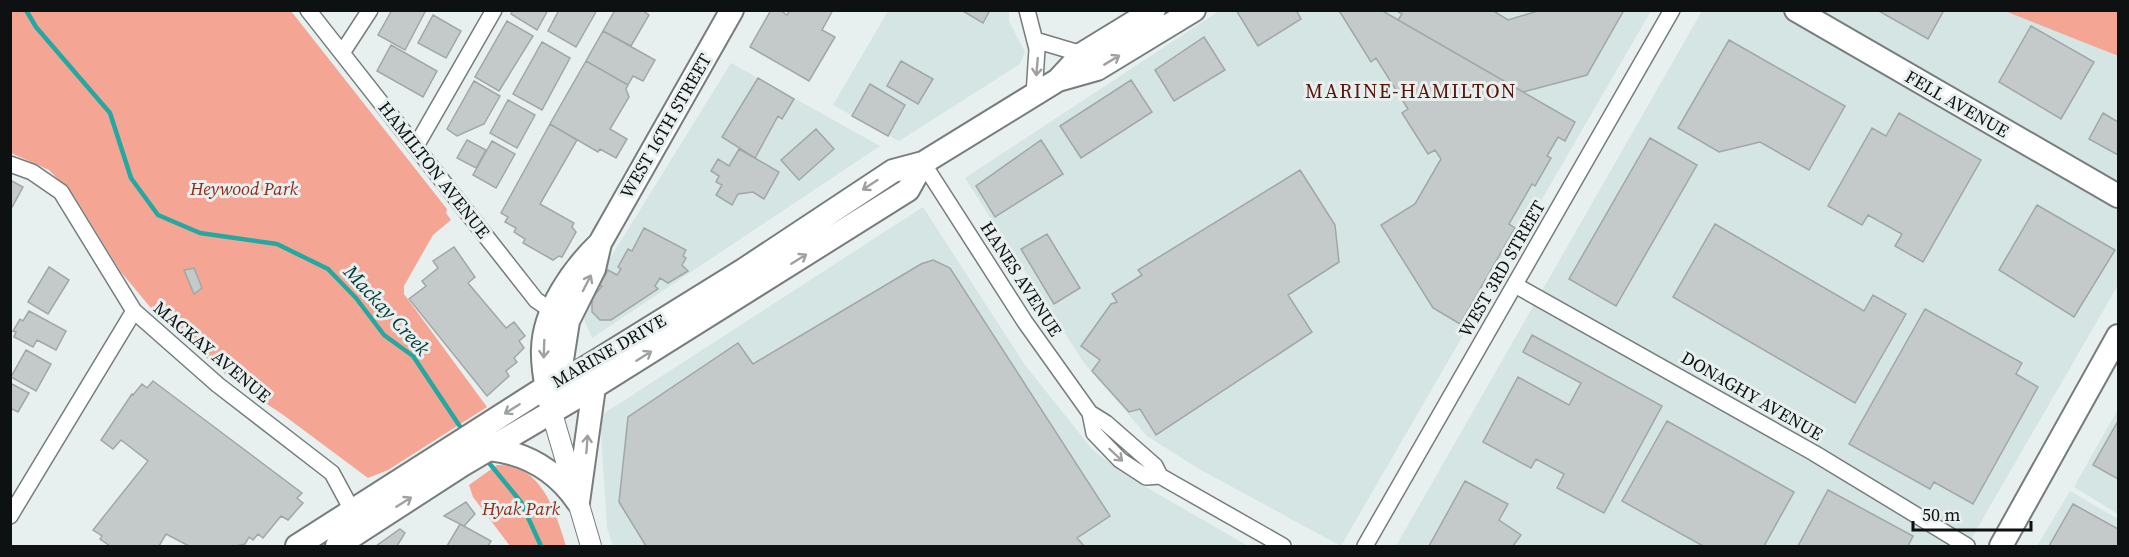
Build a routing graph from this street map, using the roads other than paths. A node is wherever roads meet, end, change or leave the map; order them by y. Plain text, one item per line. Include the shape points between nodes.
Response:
1 (308, 10) edge
2 (370, 10) edge
3 (494, 10) edge
4 (732, 10) edge
5 (1027, 10) edge
6 (1154, 10) edge
7 (1194, 10) edge
8 (1672, 10) edge
9 (1796, 10) edge
10 (1035, 40) junction
11 (342, 53) junction
12 (1082, 54) junction
13 (1058, 80) junction
14 (1034, 95) junction
15 (416, 146) junction
16 (923, 163) junction
17 (10, 164) edge
18 (2118, 196) edge
19 (1515, 285) junction
20 (134, 311) junction
21 (560, 316) junction
22 (2118, 336) edge
23 (554, 385) junction
24 (594, 387) junction
25 (551, 410) junction
26 (483, 440) junction
27 (457, 456) junction
28 (578, 502) junction
29 (352, 510) junction
30 (10, 516) edge
31 (297, 546) edge
32 (337, 546) edge
33 (591, 546) edge
34 (1283, 546) edge
35 (1365, 546) edge
36 (1967, 546) edge
37 (2001, 546) edge

1 - 11 street, HAMILTON AVENUE
2 - 11 street
3 - 15 street
4 - 21 main road, WEST 16TH STREET via 600,243 579,263
5 - 10 street
6 - 12 main road, MARINE DRIVE
13 -> 7 main road, MARINE DRIVE via 1097,69
8 - 19 street, WEST 3RD STREET
9 - 18 main road, FELL AVENUE
10 - 12 street
10 -> 14 street via 1038,57
11 - 15 street, HAMILTON AVENUE
12 - 13 main road, MARINE DRIVE
13 - 14 main road, MARINE DRIVE
14 - 16 main road, MARINE DRIVE
15 - 21 street, HAMILTON AVENUE via 536,300
16 -> 23 main road, MARINE DRIVE via 893,171 745,269
24 -> 16 main road, MARINE DRIVE via 908,190
16 - 34 street, HANES AVENUE via 1025,322 1090,413 1094,433 1120,460 1146,477 1160,476
17 - 20 street, MACKAY AVENUE via 32,172 61,192
19 - 35 street, WEST 3RD STREET
19 - 36 street, DONAGHY AVENUE via 1814,453
20 - 29 street, MACKAY AVENUE via 218,385 332,473
20 - 30 street
21 - 23 main road, WEST 16TH STREET
22 - 37 main road
23 - 25 main road, WEST 16TH STREET
23 -> 26 main road, MARINE DRIVE
24 - 25 main road, MARINE DRIVE
28 -> 24 main road
25 - 26 main road, MARINE DRIVE
25 - 28 street
26 - 27 main road, MARINE DRIVE
26 - 28 main road via 544,467 566,484
27 - 29 main road, MARINE DRIVE
32 -> 27 main road, MARINE DRIVE
28 - 33 street
29 - 31 main road, MARINE DRIVE

